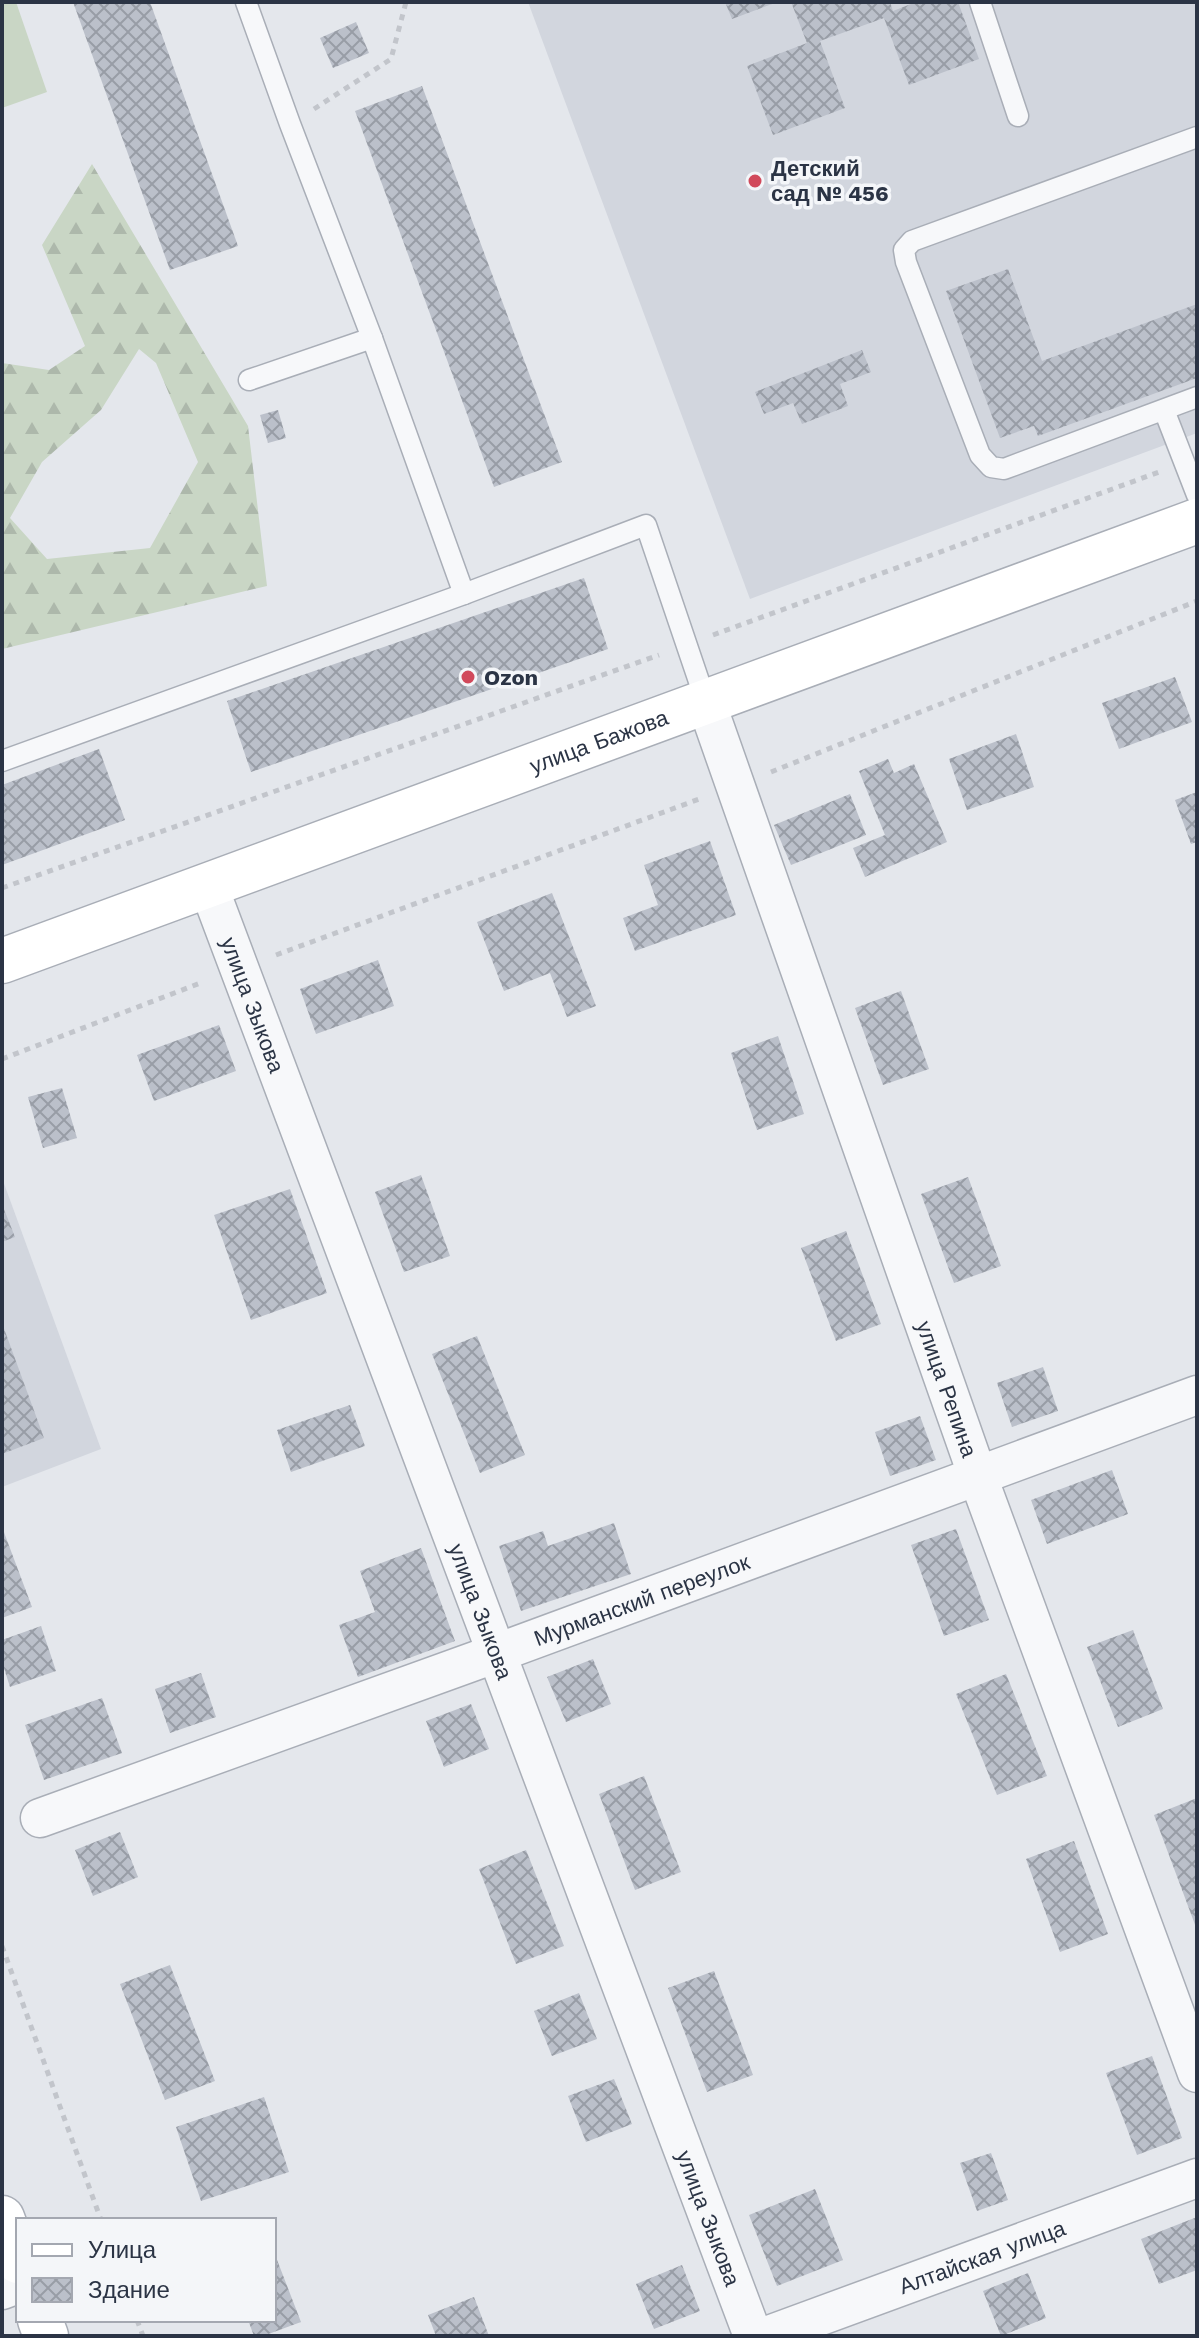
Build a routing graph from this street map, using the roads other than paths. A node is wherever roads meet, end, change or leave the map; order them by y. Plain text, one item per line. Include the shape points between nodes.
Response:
1 (246, 2) edge
2 (980, 2) edge
3 (1018, 116) dead end
4 (1197, 137) edge
5 (372, 338) junction
6 (249, 380) dead end
7 (1197, 397) edge
8 (1164, 410) junction
9 (1197, 495) edge
10 (1197, 521) edge
11 (464, 594) junction
12 (706, 702) junction
13 (2, 761) edge
14 (208, 885) junction
15 (2, 961) edge
16 (1197, 1395) edge
17 (978, 1477) junction
18 (497, 1653) junction
19 (40, 1818) dead end
20 (1197, 2073) edge
21 (1197, 2178) edge
22 (2, 2218) edge
23 (16, 2256) edge
24 (753, 2336) edge
25 (766, 2336) edge

1 - 5 lane
2 - 3 lane
4 - 8 lane via 912,241 904,250 980,455 991,467 1004,469
5 - 6 lane
5 - 11 lane
7 - 8 lane
8 - 9 lane
10 - 12 main road, улица Бажова
11 - 12 lane via 646,525
11 - 13 lane
12 - 14 main road, улица Бажова
12 - 17 street, улица Репина
14 - 15 main road, улица Бажова
14 - 18 street, улица Зыкова
16 - 17 street, Мурманский переулок
17 - 18 street, Мурманский переулок
17 - 20 street, улица Репина
18 - 19 street, Мурманский переулок
18 - 24 street, улица Зыкова
21 - 25 street, Алтайская улица
22 - 23 main road

